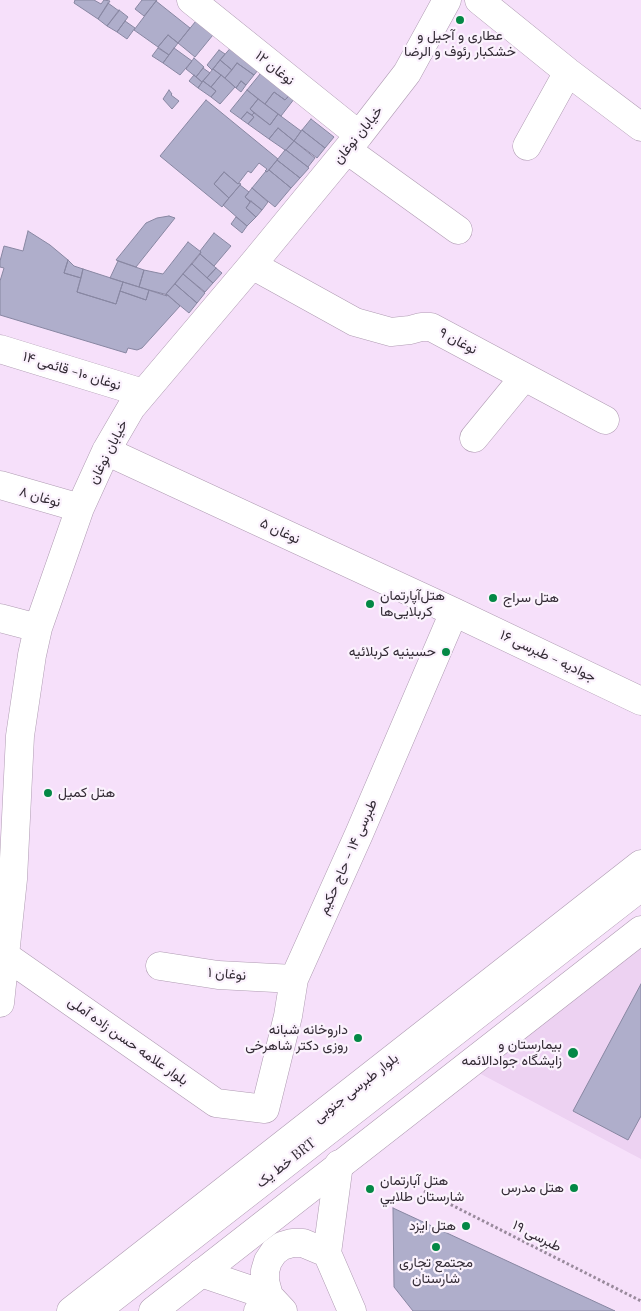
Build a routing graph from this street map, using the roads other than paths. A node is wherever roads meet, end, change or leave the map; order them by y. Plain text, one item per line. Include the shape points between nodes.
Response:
1 (191, 0) edge
2 (447, 0) edge
3 (478, 0) edge
4 (568, 72) junction
5 (641, 127) edge
6 (353, 142) junction
7 (526, 146) dead end
8 (458, 230) dead end
9 (252, 266) junction
10 (0, 349) edge
11 (524, 377) junction
12 (143, 393) junction
13 (605, 420) dead end
14 (474, 438) dead end
15 (106, 451) junction
16 (0, 485) edge
17 (80, 508) junction
18 (454, 612) junction
19 (0, 618) edge
20 (38, 628) junction
21 (641, 700) edge
22 (10, 732) edge
23 (641, 864) edge
24 (641, 887) edge
25 (641, 902) edge
26 (641, 930) edge
27 (3, 953) edge
28 (160, 966) dead end
29 (294, 980) junction
30 (0, 1003) edge
31 (264, 1110) joint
32 (340, 1164) junction
33 (327, 1253) junction
34 (201, 1273) junction
35 (270, 1306) edge
36 (71, 1311) edge
37 (96, 1311) edge
38 (117, 1311) edge
39 (153, 1311) edge
40 (352, 1311) edge

1 - 6 street, نوغان ۱۲
2 - 6 street, خیابان نوغان via 407,73
3 - 4 street
4 - 5 street
4 - 7 street
6 - 8 street, نوغان ۱۲
6 - 9 street, خیابان نوغان
9 - 11 street, نوغان ۹ via 355,322 391,332 431,327
9 - 12 street, خیابان نوغان
10 - 12 street, نوغان ۱۰- قائمی ۱۴
11 - 13 street, نوغان ۹
11 - 14 street
12 - 15 street, خیابان نوغان via 130,408
15 - 17 street, خیابان نوغان
15 - 18 street, نوغان ۵
16 - 17 street, نوغان ۸
17 - 20 street, خیابان نوغان
18 - 21 street, جوادیه - طبرسی ۱۶
18 - 29 street, طبرسی ۱۴ - حاج حکیم
19 - 20 street
20 - 22 street, خیابان نوغان
22 - 27 street, خیابان نوغان via 13,880
23 - 36 street, بلوار طبرسی جنوبی
24 - 37 street, خط یک BRT
25 - 38 street, خط یک BRT
26 - 32 street
27 - 30 street, خیابان نوغان
27 - 31 street, بلوار علامه حسن زاده آملی via 216,1103
28 - 29 street, نوغان ۱ via 218,975
29 - 31 street, طبرسی ۱۴ - حاج حکیم
32 - 33 street
32 - 34 street
33 - 35 street via 303,1243 282,1246 274,1252 265,1271
33 - 40 street
34 - 35 street
34 - 39 street

